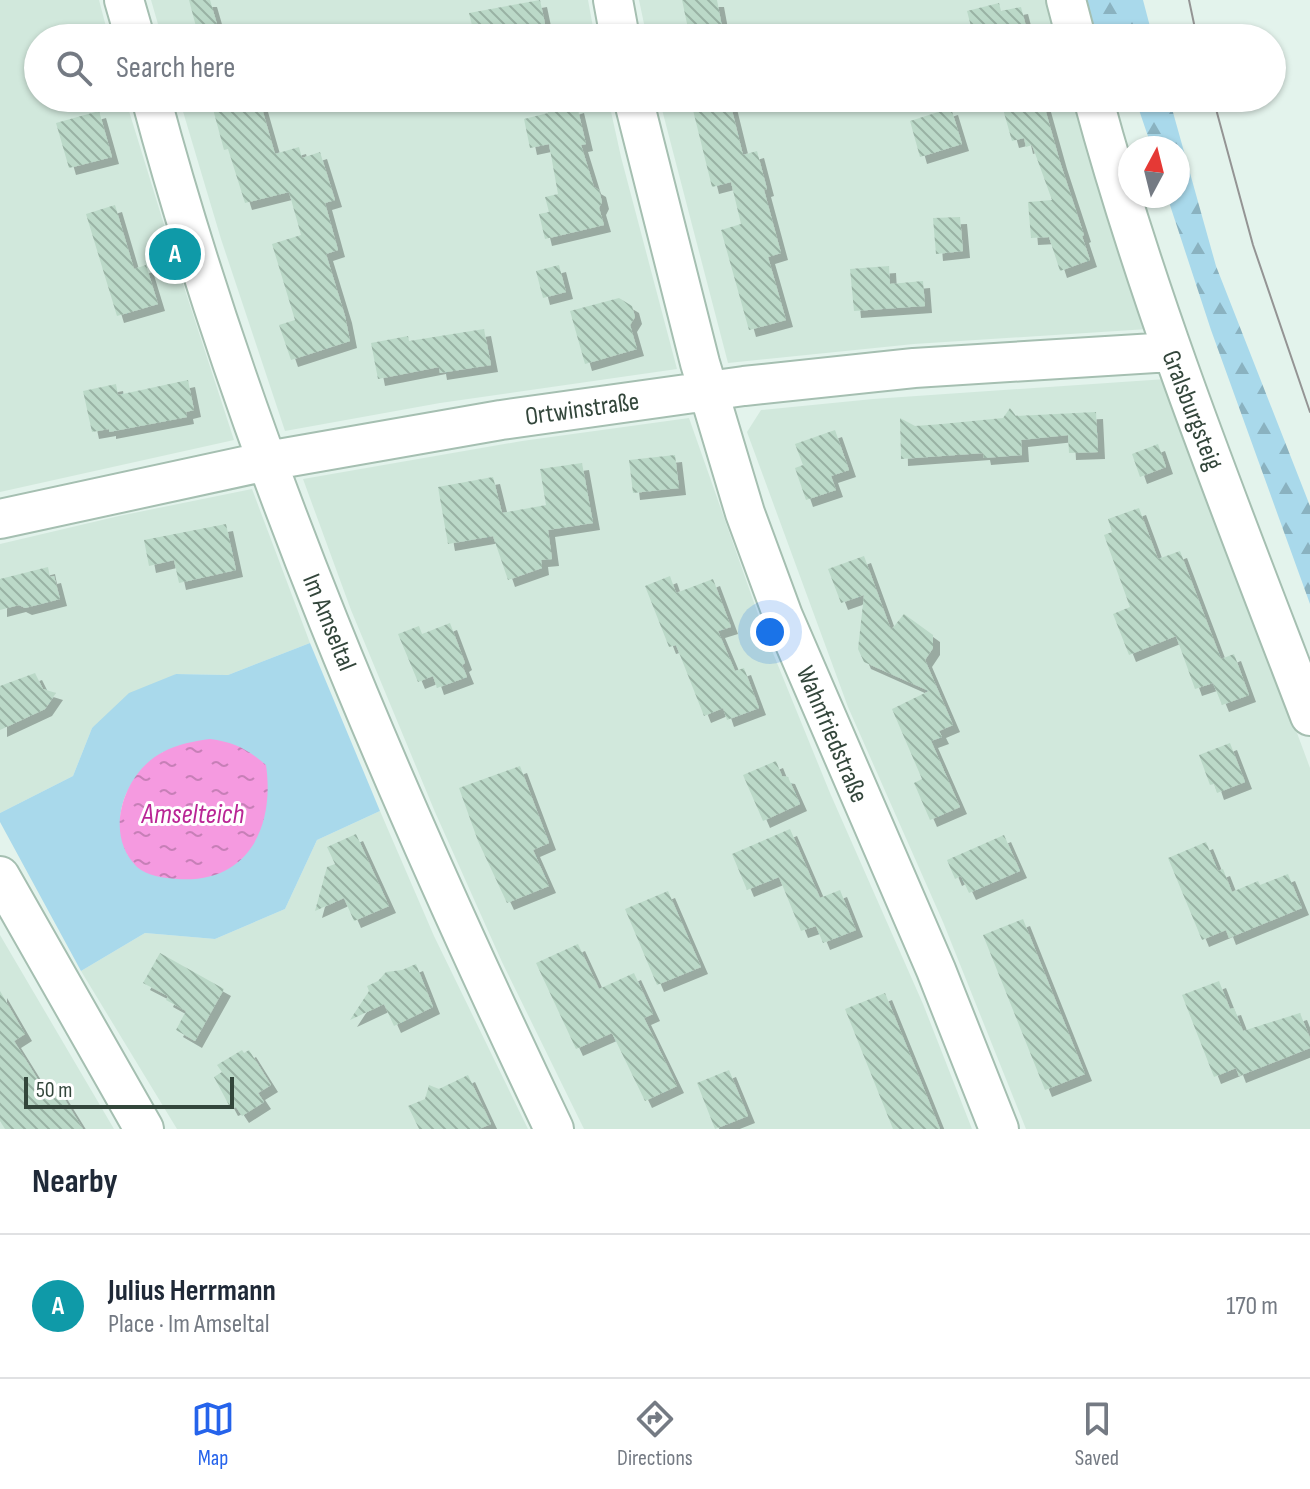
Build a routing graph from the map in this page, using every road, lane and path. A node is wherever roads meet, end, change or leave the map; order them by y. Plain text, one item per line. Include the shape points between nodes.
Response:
1 (124, 0) edge
2 (613, 0) edge
3 (1066, 0) edge
4 (131, 24) edge
5 (617, 24) edge
6 (1072, 24) edge
7 (155, 112) edge
8 (636, 112) edge
9 (1097, 112) edge
10 (1171, 352) junction
11 (708, 391) junction
12 (267, 461) junction
13 (0, 519) edge
14 (1310, 716) edge
15 (0, 876) edge
16 (144, 1129) edge
17 (554, 1129) edge
18 (999, 1129) edge

1 - 4 street
2 - 5 street
3 - 6 street
7 - 12 street, Im Amseltal
8 - 11 street, Wahnfriedstraße
9 - 10 street, Gralsburgsteig
10 - 11 street, Ortwinstraße via 914,368
10 - 14 street, Gralsburgsteig
11 - 12 street, Ortwinstraße
11 - 18 street, Wahnfriedstraße via 783,616
12 - 13 street, Ortwinstraße
12 - 17 street, Im Amseltal via 394,782
15 - 16 street

